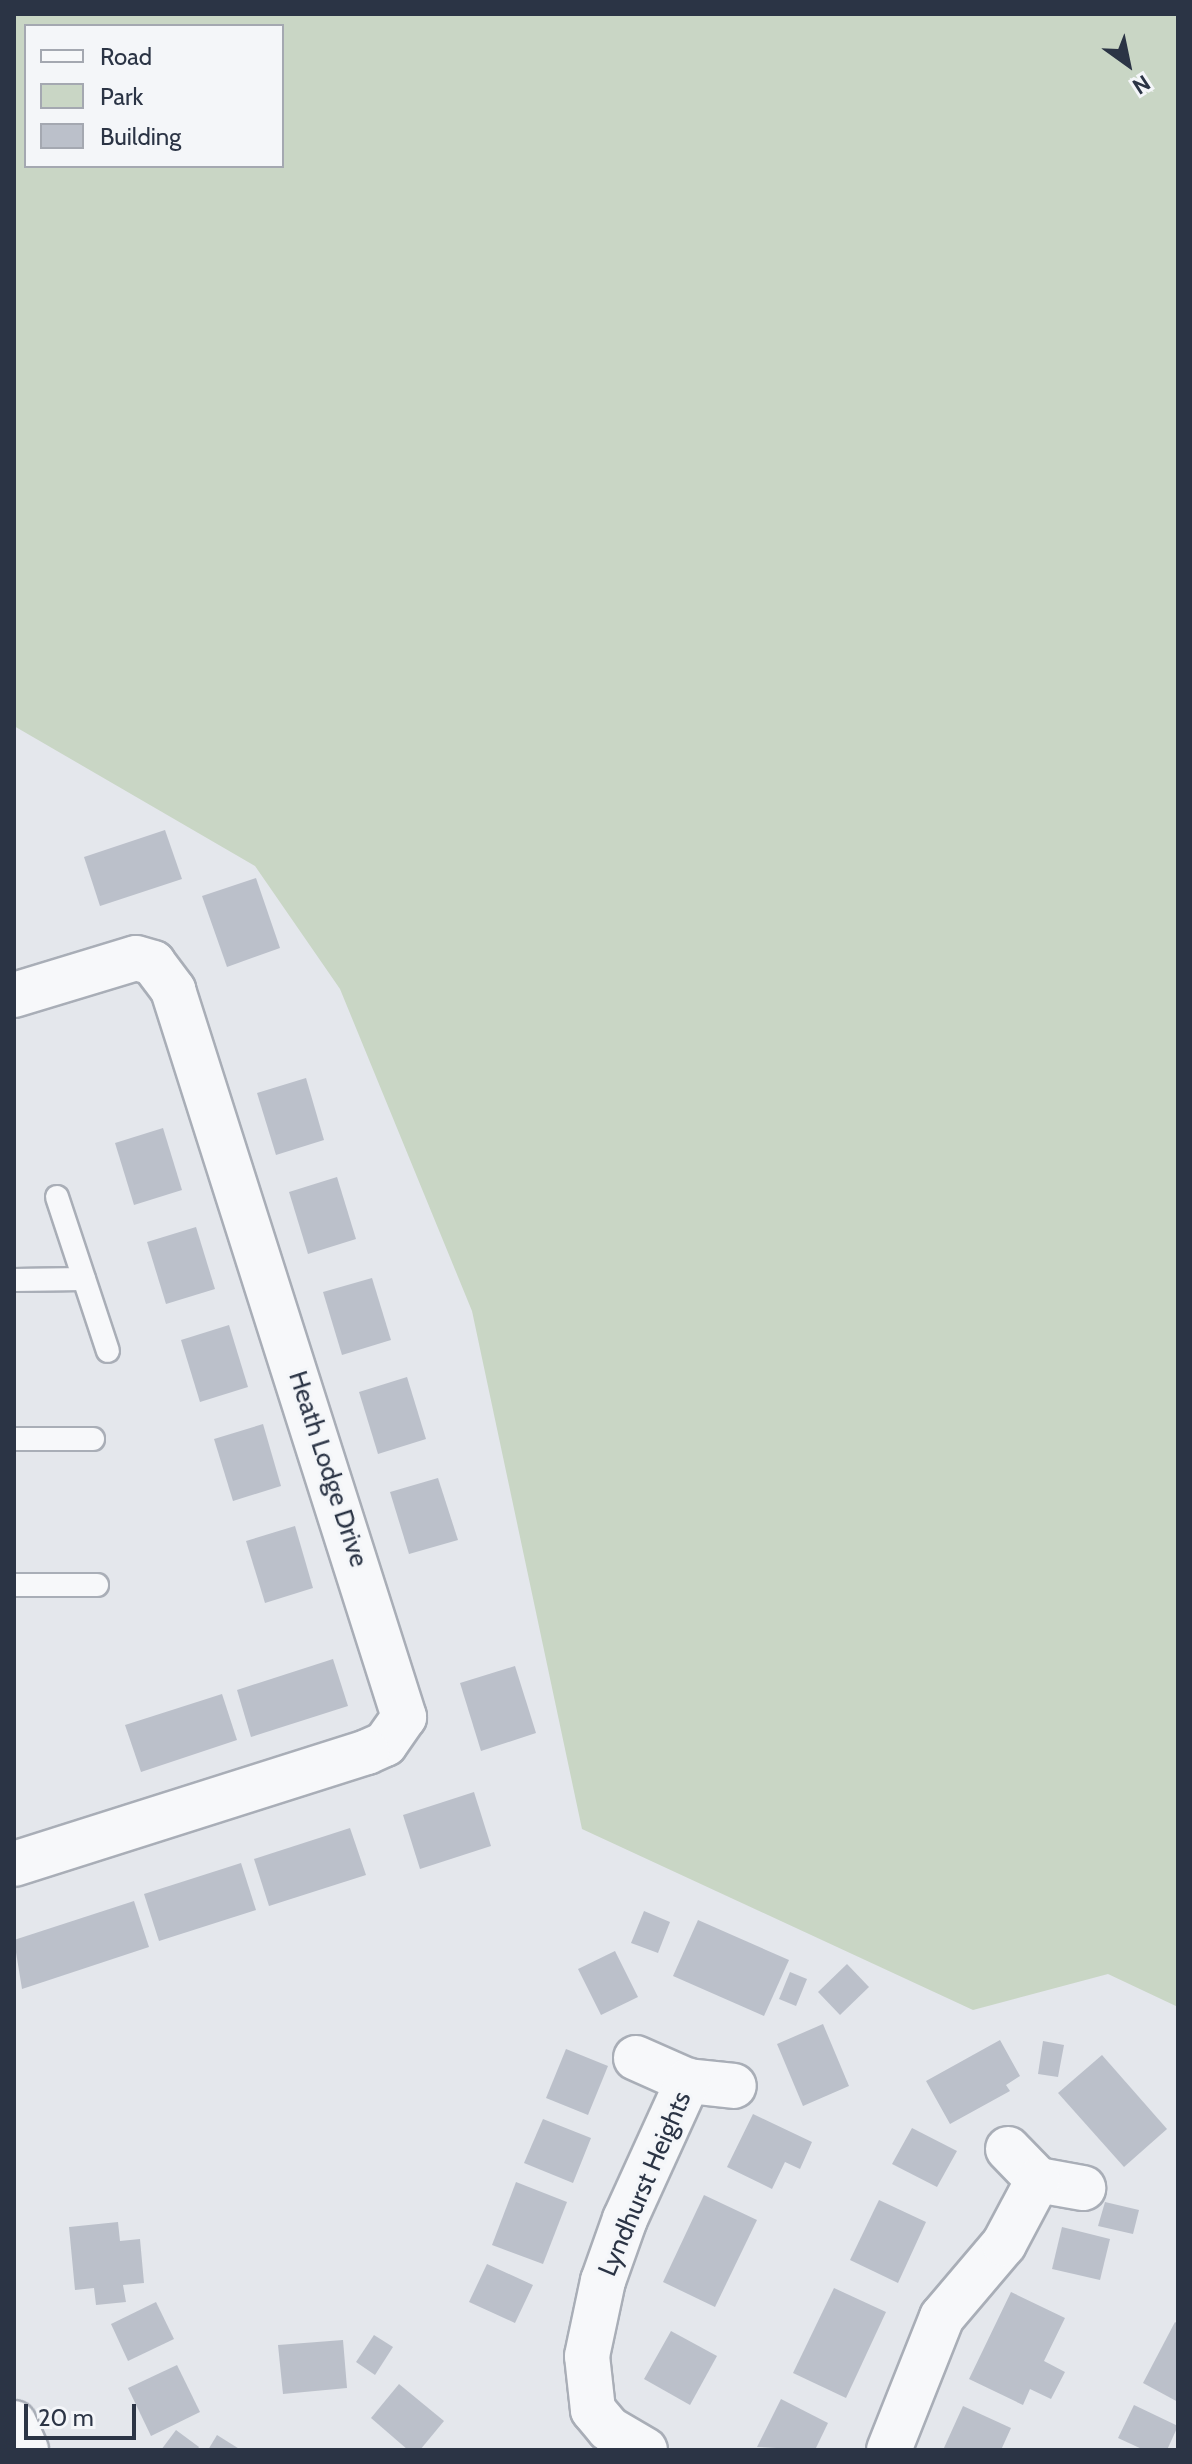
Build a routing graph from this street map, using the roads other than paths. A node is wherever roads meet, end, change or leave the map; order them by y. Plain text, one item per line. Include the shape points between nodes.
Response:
1 (14, 995) edge
2 (57, 1197) dead end
3 (84, 1279) junction
4 (14, 1280) edge
5 (108, 1351) dead end
6 (14, 1439) edge
7 (93, 1439) dead end
8 (14, 1585) edge
9 (97, 1585) dead end
10 (14, 1864) edge
11 (636, 2058) dead end
12 (688, 2081) junction
13 (734, 2086) dead end
14 (1083, 2188) dead end
15 (14, 2423) edge
16 (26, 2450) edge
17 (645, 2450) edge
18 (889, 2450) edge

1 - 10 street, Heath Lodge Drive via 136,958 153,963 173,990 404,1717 385,1744 367,1752
2 - 3 lane
3 - 4 lane
3 - 5 lane
6 - 7 lane
8 - 9 lane
11 - 12 street, Lyndhurst Heights
12 - 13 street, Lyndhurst Heights
12 - 17 street, Lyndhurst Heights via 625,2219 603,2281 587,2356 593,2410 609,2429
14 - 18 street via 1023,2165 1004,2244 942,2317
15 - 16 street

